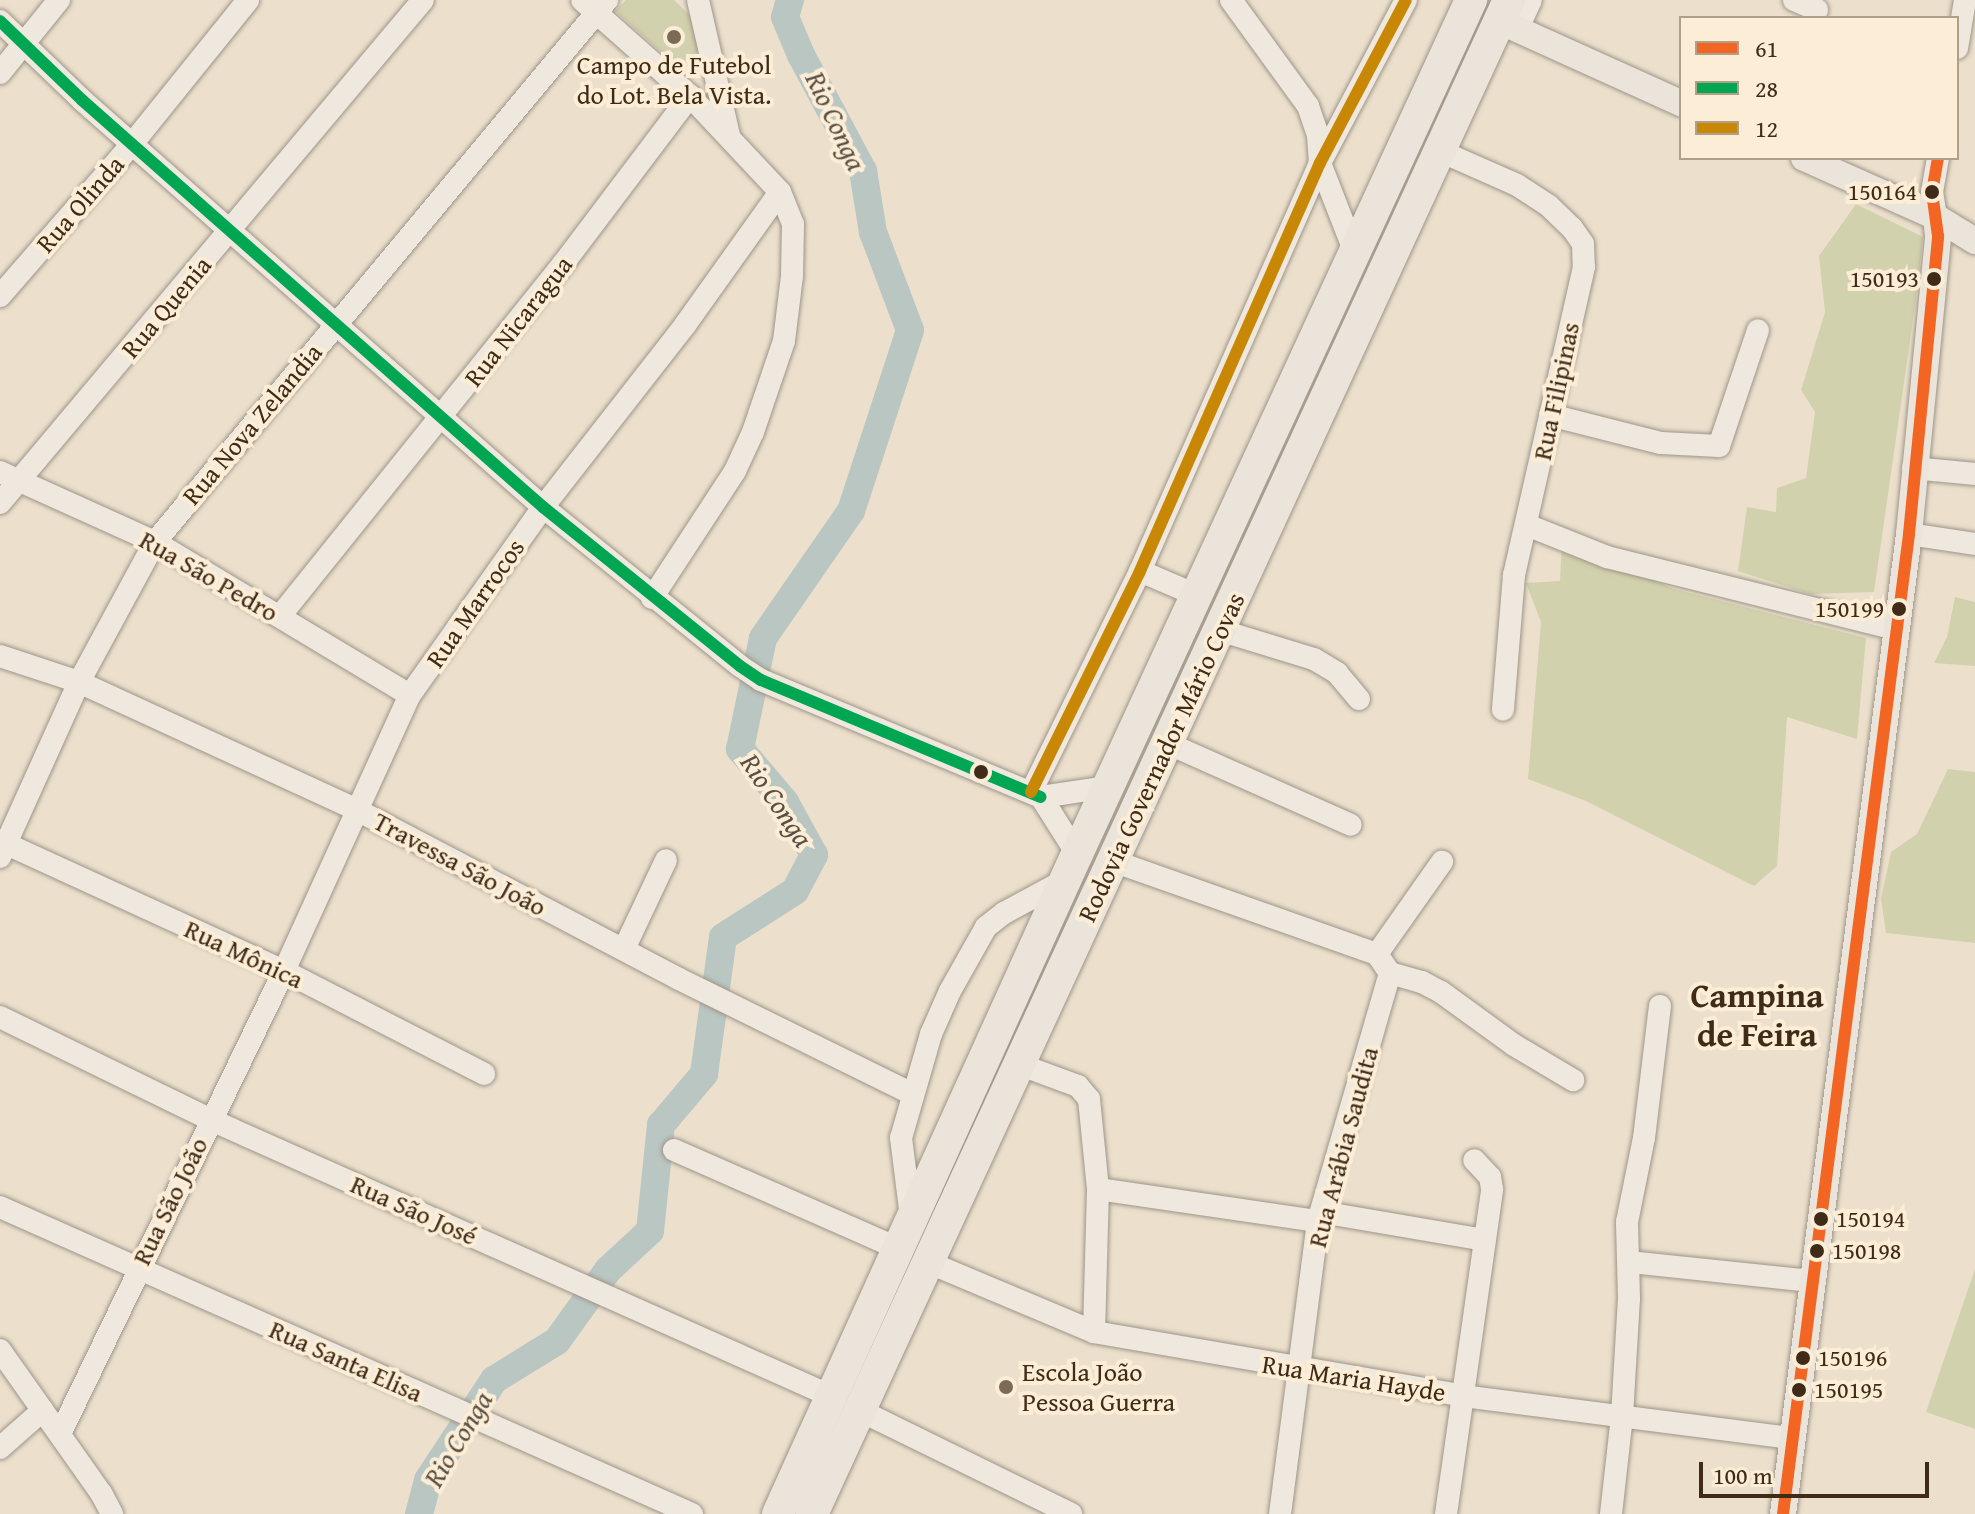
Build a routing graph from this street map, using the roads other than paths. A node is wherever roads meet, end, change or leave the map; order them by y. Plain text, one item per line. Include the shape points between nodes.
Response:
1 (59, 0) edge
2 (248, 0) edge
3 (423, 0) edge
4 (698, 0) edge
5 (1231, 0) edge
6 (1406, 0) edge
7 (1471, 0) edge
8 (1531, 0) edge
9 (1794, 0) edge
10 (1965, 0) edge
11 (595, 4) edge
12 (1817, 10) dead end
13 (1508, 17) edge
14 (0, 21) edge
15 (1959, 36) edge
16 (25, 45) junction
17 (0, 73) edge
18 (690, 96) junction
19 (1679, 102) edge
20 (730, 138) junction
21 (132, 144) junction
22 (1440, 151) junction
23 (1808, 160) edge
24 (1938, 160) edge
25 (1320, 163) junction
26 (780, 192) junction
27 (1936, 217) junction
28 (232, 230) junction
29 (1975, 241) edge
30 (1354, 250) junction
31 (0, 296) edge
32 (336, 323) junction
33 (1758, 330) dead end
34 (1550, 415) junction
35 (442, 418) junction
36 (1913, 468) junction
37 (1975, 474) edge
38 (9, 476) edge
39 (0, 503) edge
40 (543, 507) junction
41 (1527, 525) junction
42 (1909, 534) junction
43 (155, 542) junction
44 (1975, 544) edge
45 (1140, 571) junction
46 (1196, 595) junction
47 (652, 598) junction
48 (280, 616) junction
49 (1896, 629) junction
50 (1219, 630) junction
51 (0, 656) edge
52 (79, 682) junction
53 (410, 695) junction
54 (1359, 699) dead end
55 (1503, 710) dead end
56 (1167, 743) junction
57 (1108, 787) junction
58 (1036, 795) junction
59 (359, 811) junction
60 (1351, 825) dead end
61 (2, 847) edge
62 (666, 860) dead end
63 (1113, 861) junction
64 (1442, 862) dead end
65 (1071, 867) junction
66 (624, 949) junction
67 (1377, 954) junction
68 (284, 971) junction
69 (1390, 973) junction
70 (1660, 1006) dead end
71 (0, 1017) edge
72 (1021, 1065) junction
73 (484, 1074) dead end
74 (1573, 1080) dead end
75 (911, 1093) junction
76 (209, 1119) junction
77 (674, 1150) dead end
78 (1474, 1160) dead end
79 (1098, 1189) junction
80 (0, 1207) edge
81 (911, 1217) junction
82 (1320, 1217) junction
83 (1485, 1240) junction
84 (897, 1248) junction
85 (1630, 1262) junction
86 (930, 1263) junction
87 (137, 1269) junction
88 (1812, 1281) junction
89 (1094, 1332) junction
90 (0, 1350) edge
91 (1300, 1369) junction
92 (831, 1396) junction
93 (1463, 1396) junction
94 (43, 1410) junction
95 (861, 1411) junction
96 (1622, 1416) junction
97 (60, 1434) junction
98 (1792, 1438) junction
99 (0, 1448) edge
100 (112, 1514) edge
101 (692, 1514) edge
102 (778, 1514) edge
103 (812, 1514) edge
104 (1071, 1514) edge
105 (1280, 1514) edge
106 (1446, 1514) edge
107 (1611, 1514) edge
108 (1783, 1514) edge

1 - 16 street
2 - 21 street, Rua Olinda
3 - 28 street, Rua Quenia
4 - 20 street
5 - 25 street via 1308,106
6 - 25 street
7 - 30 highway, Rodovia Governador Mário Covas
8 - 13 street
9 - 12 street
10 - 15 street
11 - 18 street
11 - 32 street, Rua Nova Zelandia
13 - 19 main road
13 - 22 highway, Rodovia Governador Mário Covas
14 - 16 street
16 - 17 street
16 - 21 street
18 - 20 street
18 - 35 street, Rua Nicaragua
20 - 26 street
21 - 28 street
21 - 31 street, Rua Olinda
22 - 34 street, Rua Filipinas via 1517,185 1549,206 1583,244 1584,267
22 - 50 highway, Rodovia Governador Mário Covas
23 - 27 main road
24 - 27 street via 1932,192
25 - 30 street
25 - 45 street
26 - 40 street, Rua Marrocos via 685,325
26 - 47 street via 793,224 784,341 735,471
27 - 29 main road
27 - 36 main road
28 - 32 street
28 - 38 street, Rua Quenia
30 - 46 highway, Rodovia Governador Mário Covas
32 - 35 street
32 - 43 street, Rua Nova Zelandia
33 - 34 street via 1719,446 1661,443
34 - 41 street, Rua Filipinas
35 - 40 street
35 - 48 street, Rua Nicaragua
36 - 37 street
36 - 42 main road
38 - 39 street, Rua Quenia
38 - 43 street, Rua São Pedro
40 - 47 street
40 - 53 street, Rua Marrocos
41 - 49 street via 1607,557
41 - 55 street, Rua Filipinas via 1514,575
42 - 44 street
42 - 49 main road
43 - 48 street, Rua São Pedro
43 - 52 street, Rua Nova Zelandia
45 - 46 street
45 - 58 street
46 - 57 highway, Rodovia Governador Mário Covas
47 - 58 street via 761,680
48 - 53 street, Rua São Pedro
49 - 88 main road
50 - 54 street via 1314,659 1337,673
50 - 56 highway, Rodovia Governador Mário Covas
51 - 52 street, Travessa São João
52 - 59 street, Travessa São João
52 - 61 street, Rua Nova Zelandia
53 - 59 street, Rua Marrocos
56 - 60 street
56 - 63 highway, Rodovia Governador Mário Covas
57 - 58 street
57 - 65 highway, Rodovia Governador Mário Covas
58 - 65 street
59 - 66 street, Travessa São João
59 - 68 street, Rua Marrocos
61 - 68 street, Rua Mônica
62 - 66 street
63 - 67 street
63 - 72 highway, Rodovia Governador Mário Covas
64 - 67 street
65 - 75 street via 1004,913 975,943 931,1034
65 - 81 highway, Rodovia Governador Mário Covas
66 - 75 street, Travessa São João
67 - 69 street
68 - 73 street, Rua Mônica
68 - 76 street, Rua São João
69 - 74 street via 1441,992
69 - 82 street, Rua Arábia Saudita
70 - 85 street via 1644,1138 1627,1222
71 - 76 street, Rua São José
72 - 79 street via 1086,1092
72 - 86 highway, Rodovia Governador Mário Covas
75 - 81 street via 901,1138
76 - 87 street, Rua São João
76 - 92 street, Rua São José
77 - 84 street
78 - 83 street via 1490,1177
79 - 82 street
79 - 89 street
80 - 87 street, Rua Santa Elisa
81 - 84 highway, Rodovia Governador Mário Covas
82 - 83 street
82 - 91 street, Rua Arábia Saudita
83 - 93 street
84 - 92 highway, Rodovia Governador Mário Covas
85 - 88 street
85 - 96 street
86 - 89 street, Rua Maria Hayde
86 - 95 highway, Rodovia Governador Mário Covas
87 - 97 street, Rua São João
87 - 101 street, Rua Santa Elisa
88 - 98 main road
89 - 91 street, Rua Maria Hayde
90 - 94 street
91 - 93 street, Rua Maria Hayde
91 - 105 street, Rua Arábia Saudita
92 - 102 highway, Rodovia Governador Mário Covas
93 - 96 street, Rua Maria Hayde
93 - 106 street
94 - 97 street
94 - 99 street
95 - 103 highway, Rodovia Governador Mário Covas
95 - 104 street
96 - 98 street, Rua Maria Hayde
96 - 107 street
97 - 100 street
98 - 108 main road

